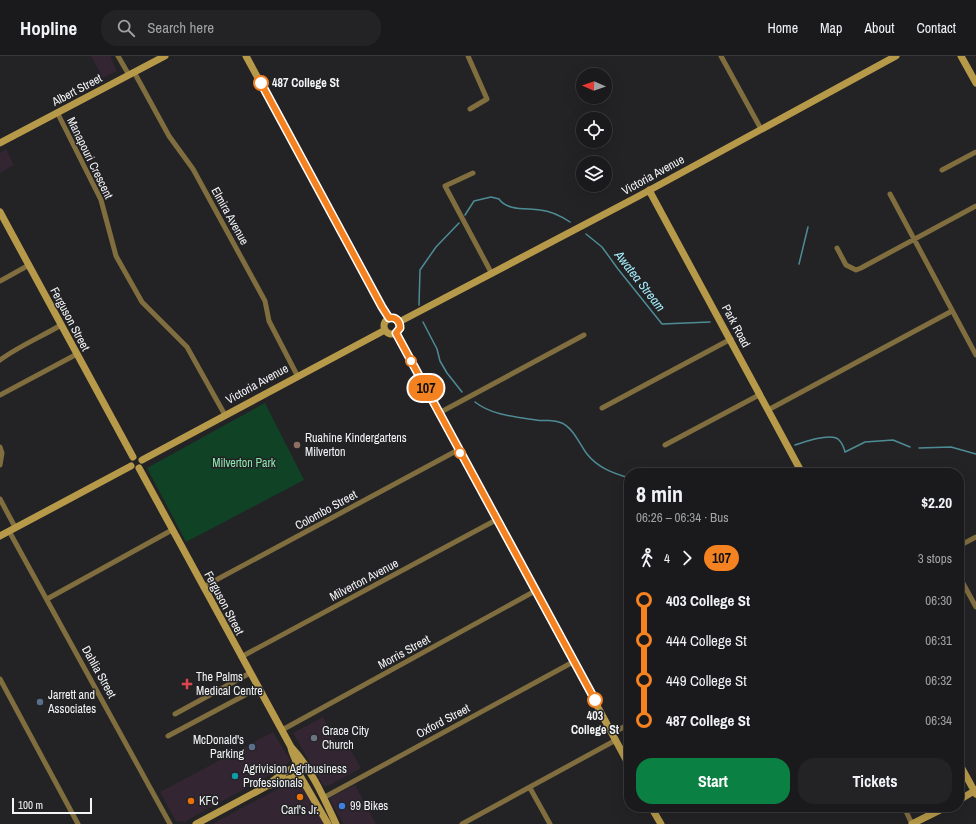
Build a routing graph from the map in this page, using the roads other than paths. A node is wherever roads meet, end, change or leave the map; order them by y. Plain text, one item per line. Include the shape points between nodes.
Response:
1 (118, 56) edge
2 (165, 56) edge
3 (246, 56) edge
4 (468, 56) edge
5 (721, 56) edge
6 (896, 56) edge
7 (961, 56) edge
8 (131, 74) junction
9 (976, 83) edge
10 (470, 109) dead end
11 (58, 114) junction
12 (760, 129) junction
13 (0, 143) edge
14 (976, 152) edge
15 (942, 170) dead end
16 (473, 173) dead end
17 (649, 190) junction
18 (890, 194) dead end
19 (976, 206) edge
20 (0, 212) edge
21 (914, 239) junction
22 (837, 248) dead end
23 (29, 265) junction
24 (492, 274) junction
25 (0, 281) edge
26 (952, 311) junction
27 (389, 318) junction
28 (399, 322) junction
29 (61, 325) junction
30 (385, 330) junction
31 (396, 333) junction
32 (584, 335) dead end
33 (730, 340) junction
34 (77, 354) junction
35 (976, 355) edge
36 (0, 360) edge
37 (297, 375) junction
38 (0, 395) edge
39 (759, 395) junction
40 (602, 408) dead end
41 (768, 410) junction
42 (439, 413) junction
43 (225, 415) junction
44 (665, 445) dead end
45 (0, 448) edge
46 (458, 450) junction
47 (133, 457) junction
48 (142, 460) junction
49 (0, 465) edge
50 (131, 466) junction
51 (139, 468) junction
52 (799, 468) edge
53 (0, 499) edge
54 (496, 520) junction
55 (12, 529) junction
56 (172, 530) junction
57 (0, 536) edge
58 (976, 536) edge
59 (964, 543) edge
60 (964, 585) edge
61 (203, 587) junction
62 (535, 591) junction
63 (47, 599) junction
64 (976, 607) edge
65 (241, 657) junction
66 (573, 662) junction
67 (250, 673) junction
68 (0, 679) edge
69 (258, 688) junction
70 (175, 714) dead end
71 (624, 727) edge
72 (282, 730) junction
73 (612, 733) junction
74 (168, 736) dead end
75 (616, 740) junction
76 (624, 755) edge
77 (302, 770) junction
78 (964, 772) edge
79 (530, 788) junction
80 (975, 792) edge
81 (323, 798) junction
82 (964, 798) edge
83 (656, 812) edge
84 (906, 812) edge
85 (936, 812) edge
86 (78, 824) edge
87 (170, 824) edge
88 (196, 824) edge
89 (328, 824) edge
90 (336, 824) edge
91 (462, 824) edge
92 (550, 824) edge
93 (661, 824) edge
94 (912, 824) edge

1 - 8 street, Elmira Avenue
2 - 8 street, Albert Street
3 - 27 street
4 - 10 street via 487,99
5 - 12 street
6 - 12 street, Victoria Avenue
7 - 9 street
8 - 11 street, Albert Street
8 - 37 street, Elmira Avenue via 169,136 193,169 265,301 269,321
11 - 13 street, Albert Street
11 - 43 street, Manapouri Crescent via 102,200 116,256 142,302 186,347
12 - 17 street, Victoria Avenue
14 - 15 street
16 - 24 street via 444,186
17 - 24 street, Victoria Avenue
17 - 33 street, Park Road
18 - 21 street
19 - 21 street
20 - 23 street, Ferguson Street
21 - 22 street via 856,270 846,265
21 - 26 street
23 - 25 street
23 - 29 street, Ferguson Street
24 - 28 street, Victoria Avenue
26 - 35 street
26 - 41 street
27 - 28 street
27 - 30 street via 384,324
28 - 31 street via 400,328
29 - 34 street, Ferguson Street
29 - 36 street
30 - 31 street via 391,334
30 - 37 street, Victoria Avenue
31 - 42 street
32 - 42 street
33 - 39 street, Park Road
33 - 40 street
34 - 38 street
34 - 47 street, Ferguson Street
37 - 43 street, Victoria Avenue
39 - 41 street, Park Road
39 - 44 street
41 - 52 street, Park Road
42 - 46 street
43 - 48 street, Victoria Avenue
45 - 49 street
46 - 54 street
46 - 61 street, Colombo Street
47 - 48 street via 137,456
47 - 50 street via 130,461
48 - 51 street
50 - 51 street
50 - 55 street
51 - 56 street, Ferguson Street
53 - 55 street, Dahlia Street
54 - 62 street
54 - 65 street, Milverton Avenue
55 - 57 street
55 - 63 street, Dahlia Street
56 - 61 street, Ferguson Street
56 - 63 street
58 - 59 street
60 - 64 street
61 - 65 street, Ferguson Street
62 - 66 street
62 - 72 street, Morris Street
63 - 87 street, Dahlia Street
65 - 67 street, Ferguson Street
66 - 73 street
66 - 81 street, Oxford Street
67 - 69 street, Ferguson Street
67 - 70 street
68 - 86 street
69 - 72 street, Ferguson Street
69 - 74 street
71 - 73 street
72 - 77 street, Ferguson Street via 298,754
73 - 75 street
75 - 76 street
75 - 79 street
77 - 81 street, Ferguson Street
77 - 88 street via 276,778 267,786
77 - 89 street, Ferguson Street
78 - 80 street
79 - 91 street
79 - 92 street
80 - 82 street
81 - 90 street, Ferguson Street
83 - 93 street
84 - 94 street
85 - 94 street

